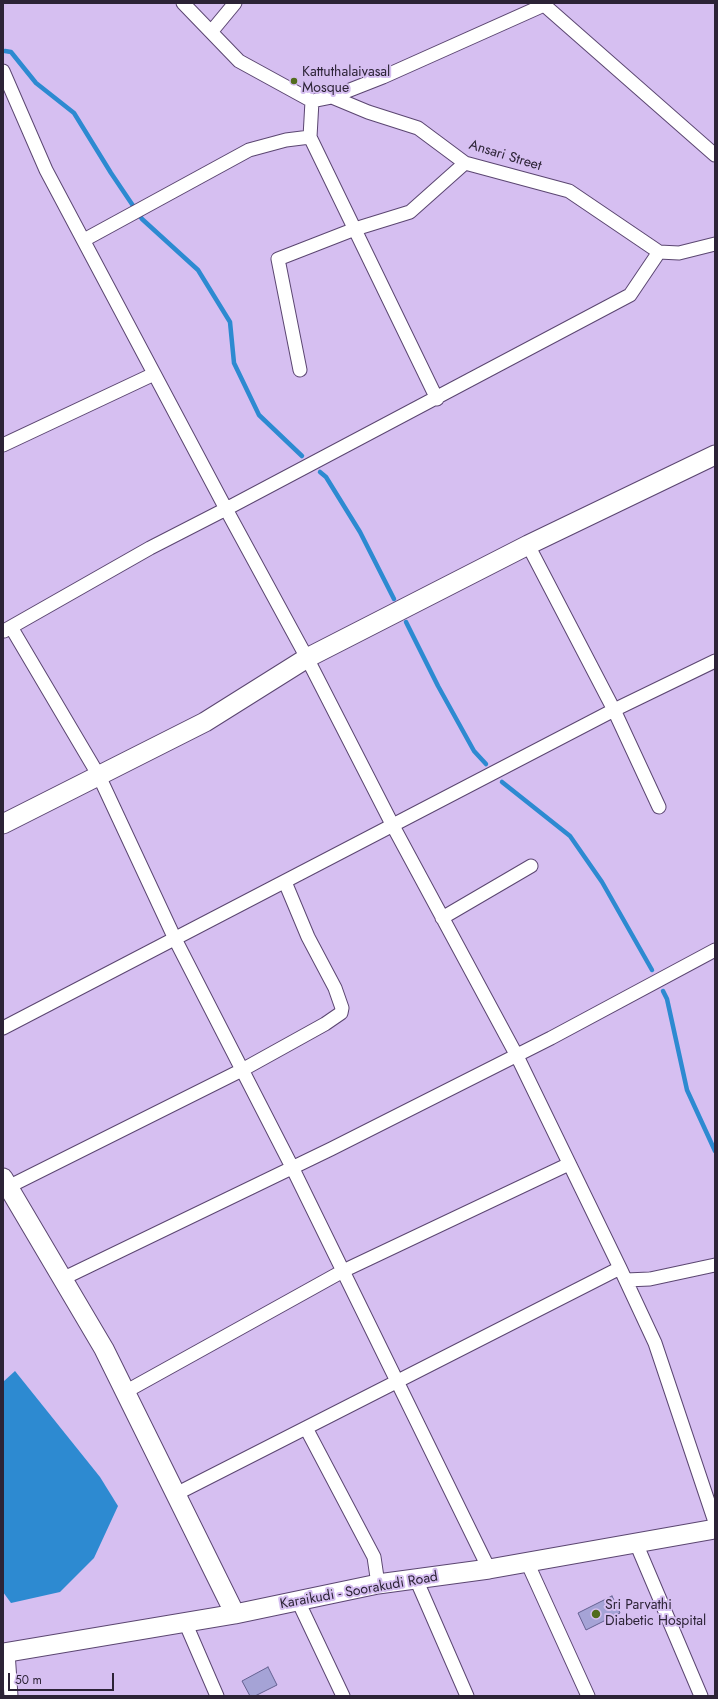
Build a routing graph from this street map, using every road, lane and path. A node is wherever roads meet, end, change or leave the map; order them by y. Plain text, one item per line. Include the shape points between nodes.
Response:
1 (182, 3) edge
2 (235, 3) edge
3 (550, 6) edge
4 (211, 32) junction
5 (3, 71) edge
6 (332, 97) junction
7 (312, 101) junction
8 (310, 137) junction
9 (715, 155) edge
10 (465, 163) junction
11 (355, 229) junction
12 (84, 240) junction
13 (715, 244) edge
14 (658, 252) junction
15 (300, 370) dead end
16 (154, 374) junction
17 (436, 398) junction
18 (3, 445) edge
19 (715, 455) edge
20 (226, 509) junction
21 (528, 545) junction
22 (7, 629) edge
23 (307, 658) junction
24 (715, 661) edge
25 (614, 710) junction
26 (99, 776) junction
27 (659, 807) dead end
28 (3, 824) edge
29 (393, 826) junction
30 (531, 866) dead end
31 (285, 882) junction
32 (442, 918) junction
33 (175, 939) junction
34 (715, 950) edge
35 (3, 1028) edge
36 (517, 1056) junction
37 (242, 1070) junction
38 (569, 1164) junction
39 (292, 1168) junction
40 (6, 1182) edge
41 (715, 1265) edge
42 (620, 1268) junction
43 (343, 1271) junction
44 (62, 1279) junction
45 (626, 1280) junction
46 (398, 1381) junction
47 (125, 1392) junction
48 (306, 1428) junction
49 (176, 1494) junction
50 (715, 1522) edge
51 (715, 1529) edge
52 (636, 1543) junction
53 (527, 1562) junction
54 (489, 1569) junction
55 (416, 1579) junction
56 (378, 1584) junction
57 (298, 1601) junction
58 (235, 1614) junction
59 (185, 1622) junction
60 (6, 1652) edge
61 (11, 1696) edge
62 (217, 1696) edge
63 (343, 1696) edge
64 (467, 1696) edge
65 (588, 1696) edge
66 (701, 1696) edge

1 - 4 street
2 - 4 street
3 - 6 street
3 - 9 street
4 - 7 street via 239,61
5 - 12 street via 46,170
6 - 7 street
6 - 10 street, Ansari Street via 418,128
7 - 8 street
8 - 11 street
8 - 12 street via 286,140 249,150
10 - 11 street via 410,212
10 - 14 street, Ansari Street via 569,191
11 - 15 street via 278,259
11 - 17 street
12 - 16 street
13 - 14 street via 679,253
14 - 17 street via 630,295
16 - 18 street
16 - 20 street
17 - 20 street
19 - 21 street
20 - 22 street via 150,548
20 - 23 street
21 - 23 street
21 - 25 street
22 - 26 street
23 - 26 street via 205,722
23 - 29 street
24 - 25 street
25 - 27 street
25 - 29 street
26 - 28 street
26 - 33 street
29 - 31 street
29 - 32 street
30 - 32 street
31 - 33 street
31 - 37 street via 308,937 334,988 342,1008 341,1013
32 - 36 street
33 - 35 street
33 - 37 street
34 - 36 street
36 - 38 street
36 - 39 street
37 - 39 street
37 - 40 street
38 - 42 street
38 - 43 street
39 - 43 street
39 - 44 street
40 - 44 street
41 - 45 street via 650,1279
42 - 45 street
42 - 46 street
43 - 46 street
43 - 47 street
44 - 47 street
45 - 50 street via 655,1343
46 - 48 street
46 - 54 street
47 - 49 street
48 - 49 street
48 - 56 street via 374,1558
49 - 58 street
51 - 52 street, Karaikudi - Soorakudi Road
52 - 53 street, Karaikudi - Soorakudi Road
52 - 66 street
53 - 54 street, Karaikudi - Soorakudi Road
53 - 65 street
54 - 55 street, Karaikudi - Soorakudi Road
55 - 56 street, Karaikudi - Soorakudi Road
55 - 64 street
56 - 57 street, Karaikudi - Soorakudi Road
57 - 58 street, Karaikudi - Soorakudi Road
57 - 63 street
58 - 59 street, Karaikudi - Soorakudi Road
59 - 60 street, Karaikudi - Soorakudi Road
59 - 62 street
60 - 61 street

